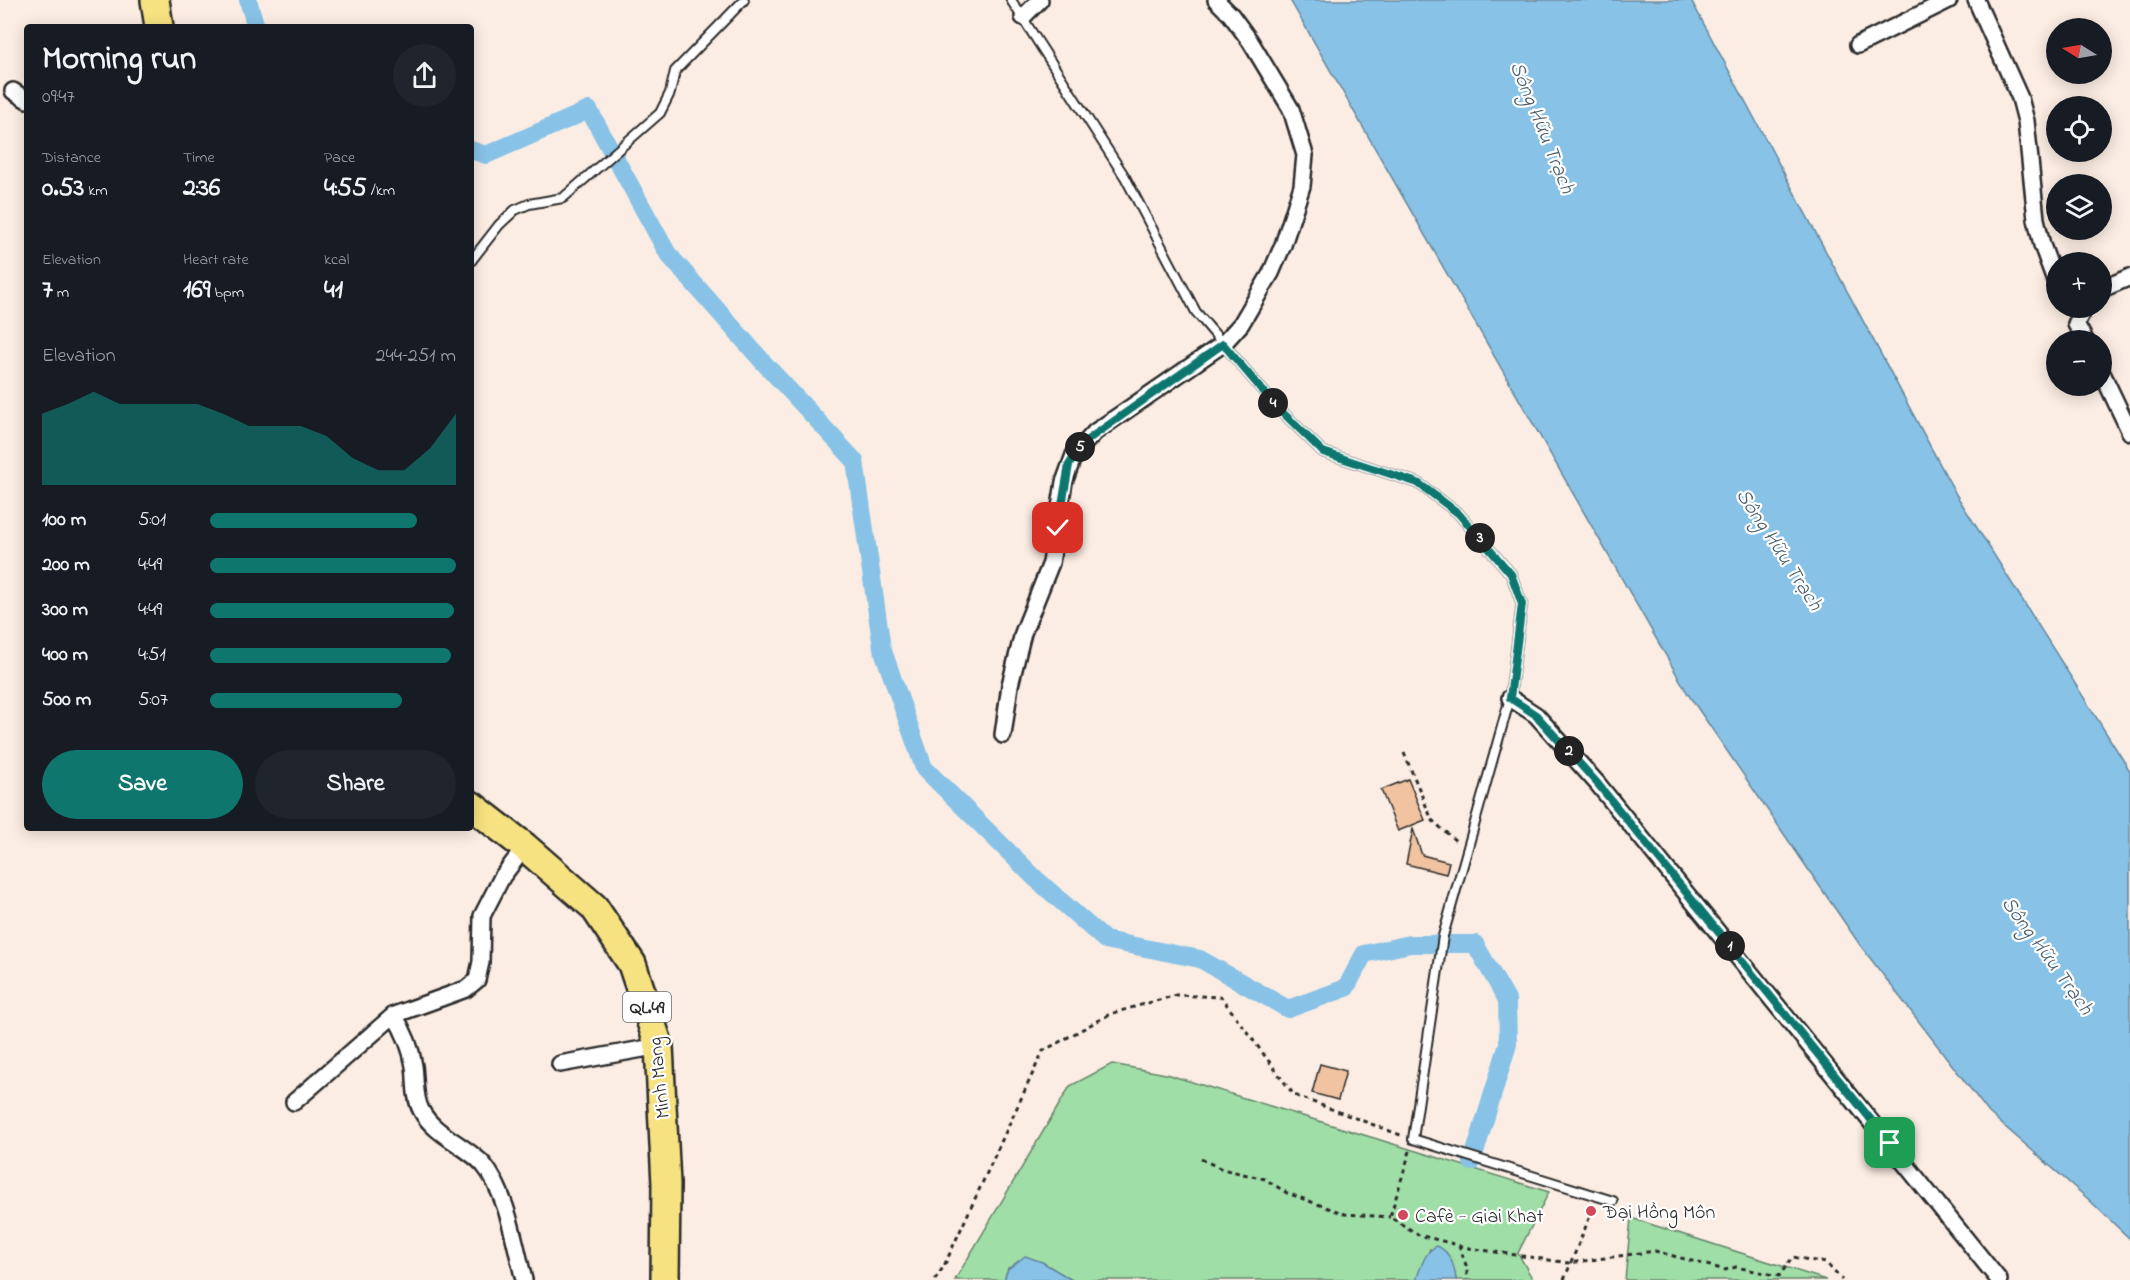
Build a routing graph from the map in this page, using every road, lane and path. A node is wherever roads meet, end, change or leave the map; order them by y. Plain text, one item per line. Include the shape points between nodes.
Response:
1 (155, 0) edge
2 (744, 0) edge
3 (1011, 0) edge
4 (1040, 0) edge
5 (1216, 0) edge
6 (1948, 0) edge
7 (1976, 0) edge
8 (1023, 17) junction
9 (159, 24) edge
10 (1858, 45) dead end
11 (13, 91) dead end
12 (24, 98) edge
13 (2046, 256) edge
14 (474, 257) edge
15 (2130, 277) edge
16 (2112, 285) edge
17 (2073, 318) edge
18 (2079, 318) edge
19 (2076, 324) junction
20 (2079, 330) edge
21 (1223, 344) junction
22 (2112, 395) edge
23 (2130, 432) edge
24 (1510, 698) junction
25 (1003, 735) dead end
26 (1404, 753) dead end
27 (474, 807) edge
28 (525, 847) junction
29 (1466, 850) junction
30 (394, 1015) junction
31 (658, 1046) junction
32 (560, 1064) dead end
33 (294, 1102) dead end
34 (1413, 1139) junction
35 (1201, 1159) dead end
36 (1613, 1201) dead end
37 (1590, 1216) dead end
38 (1390, 1217) junction
39 (1459, 1245) junction
40 (1569, 1263) junction
41 (524, 1280) edge
42 (665, 1280) edge
43 (935, 1280) edge
44 (1467, 1280) edge
45 (1564, 1280) edge
46 (1842, 1280) edge
47 (1999, 1280) edge

1 - 9 highway
2 - 14 lane via 675,71 660,113 563,198 515,210
3 - 8 lane
4 - 8 street
5 - 21 street via 1250,41 1291,109 1302,139 1305,169 1295,211 1271,273 1251,310
6 - 10 street
7 - 13 street via 2020,98 2036,219
8 - 21 lane via 1125,177 1196,312
11 - 12 street
15 - 16 street
17 - 19 street
18 - 19 street
19 - 20 street
21 - 24 lane via 1275,405 1323,452 1418,483 1458,513 1511,574 1522,604
21 - 25 street via 1095,432 1074,455 1064,482 1051,563 1023,633
22 - 23 street
24 - 29 lane
24 - 47 street via 1536,715 1597,783
26 - 29 path via 1432,819
27 - 28 highway, Minh Mang / QL.49
28 - 30 street via 502,877 482,916 477,980 466,989
28 - 31 highway, Minh Mang / QL.49 via 594,908 632,964
29 - 34 lane via 1443,936
30 - 33 street
30 - 41 street via 411,1049 422,1113 472,1154 494,1182
31 - 32 street
31 - 42 highway, Minh Mang / QL.49 via 666,1184
34 - 36 lane
34 - 38 path
34 - 43 path via 1294,1095 1221,997 1176,995 1110,1014 1043,1051
35 - 38 path via 1222,1169 1265,1179 1287,1193 1345,1214
37 - 40 path
38 - 39 path via 1419,1235
39 - 40 path
39 - 44 path
40 - 45 path
40 - 46 path via 1655,1251 1725,1270 1736,1267 1779,1276 1793,1257 1826,1263

